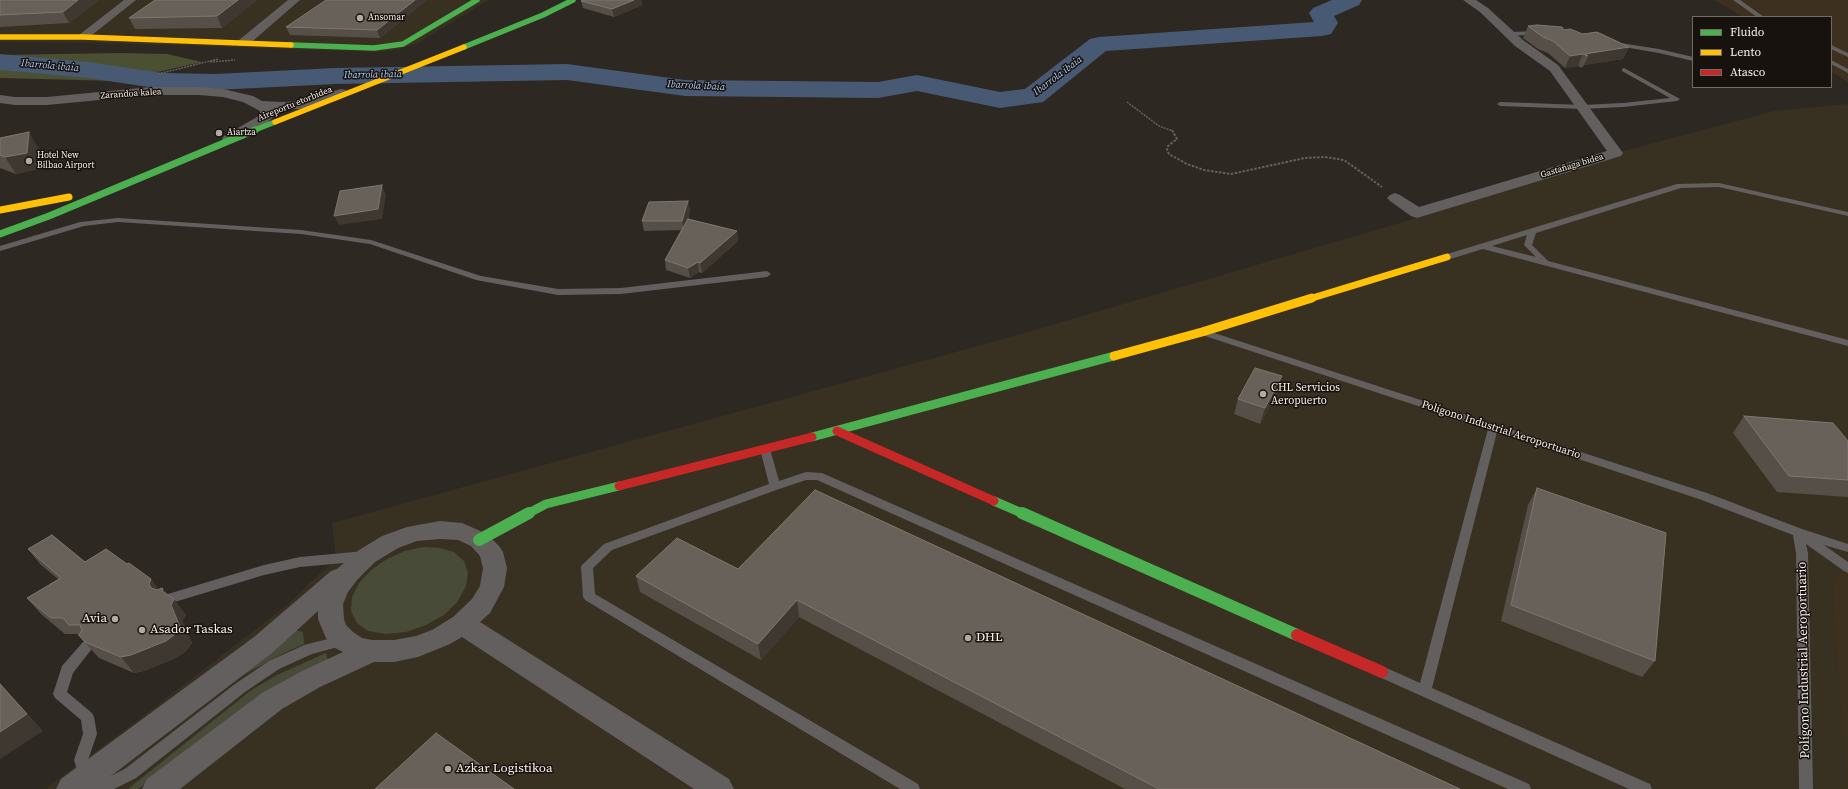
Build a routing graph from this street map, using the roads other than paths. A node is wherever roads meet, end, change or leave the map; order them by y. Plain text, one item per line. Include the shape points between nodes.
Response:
1 (131, 0) edge
2 (295, 0) edge
3 (477, 0) edge
4 (573, 0) edge
5 (1468, 0) edge
6 (1736, 0) edge
7 (1760, 16) edge
8 (1511, 34) junction
9 (1547, 35) edge
10 (0, 37) edge
11 (83, 38) junction
12 (243, 43) junction
13 (1607, 43) edge
14 (1832, 48) edge
15 (1848, 55) edge
16 (1692, 59) edge
17 (1832, 62) edge
18 (1624, 70) dead end
19 (1848, 70) edge
20 (365, 87) junction
21 (0, 99) edge
22 (1500, 104) dead end
23 (261, 105) junction
24 (1583, 107) junction
25 (213, 147) junction
26 (113, 188) junction
27 (1395, 198) road end
28 (0, 210) edge
29 (1848, 214) edge
30 (1532, 231) junction
31 (0, 234) edge
32 (1483, 246) junction
33 (0, 249) edge
34 (1447, 257) joint
35 (1546, 263) junction
36 (767, 274) dead end
37 (1202, 332) junction
38 (1848, 343) edge
39 (1493, 428) junction
40 (837, 431) junction
41 (765, 449) junction
42 (775, 486) junction
43 (1798, 532) junction
44 (479, 540) junction
45 (1848, 548) edge
46 (357, 564) junction
47 (1848, 568) edge
48 (168, 599) edge
49 (462, 624) junction
50 (344, 640) junction
51 (88, 646) edge
52 (372, 651) junction
53 (1382, 672) joint
54 (1425, 692) junction
55 (78, 783) edge
56 (157, 789) edge
57 (719, 789) edge
58 (913, 789) edge
59 (1524, 789) edge
60 (1645, 789) edge
61 (1806, 789) edge

1 - 11 street
2 - 12 street
3 - 12 street via 403,44 374,48
4 - 20 street, Aireportu etorbidea via 543,15
5 - 8 street, Gastañaga bidea via 1484,10
6 - 7 lane
8 - 9 lane
8 - 24 street, Gastañaga bidea via 1519,43 1554,68
10 - 11 street
11 - 12 street
13 - 16 lane
14 - 15 lane
17 - 19 lane
18 - 24 lane via 1676,99 1623,106
20 - 23 street, Zarandoa kalea via 300,105
20 - 25 street, Aireportu etorbidea
21 - 23 street, Zarandoa kalea via 47,101 151,91 199,91 223,93
22 - 24 lane
23 - 25 street via 267,112 262,120
24 - 27 street, Gastañaga bidea via 1616,154 1417,213
25 - 26 street, Aireportu etorbidea
26 - 28 street
26 - 31 street
29 - 30 lane via 1720,185 1680,186
30 - 32 lane
30 - 35 lane via 1528,245
32 - 34 lane
32 - 35 lane
33 - 36 lane via 83,224 118,220 301,232 371,242 479,278 558,292 621,292
34 - 37 street
35 - 38 lane
37 - 39 lane, Polígono Industrial Aeroportuario
37 - 40 street
39 - 43 lane, Polígono Industrial Aeroportuario via 1703,496
39 - 54 lane
40 - 41 street
40 - 53 street
41 - 42 lane
41 - 44 street via 546,504
42 - 58 lane via 608,547 587,566 589,597
42 - 59 lane via 806,476 818,476
43 - 45 lane, Polígono Industrial Aeroportuario
43 - 47 lane
43 - 61 lane, Polígono Industrial Aeroportuario via 1802,553
44 - 46 street via 462,532 440,530 415,533 390,542
44 - 49 street via 491,552 495,568 492,587 481,606
46 - 48 lane via 300,562 264,570
46 - 50 street via 337,588 331,604 331,619 335,630
46 - 55 street via 263,645
49 - 52 street via 441,637 418,646 394,651
49 - 57 street
50 - 52 street via 356,647
50 - 55 lane via 309,649 274,665 240,688 131,773 112,783
51 - 55 lane via 67,670 60,694 87,717 90,734 81,760
52 - 56 street via 311,679 272,701
53 - 54 lane
54 - 60 lane

